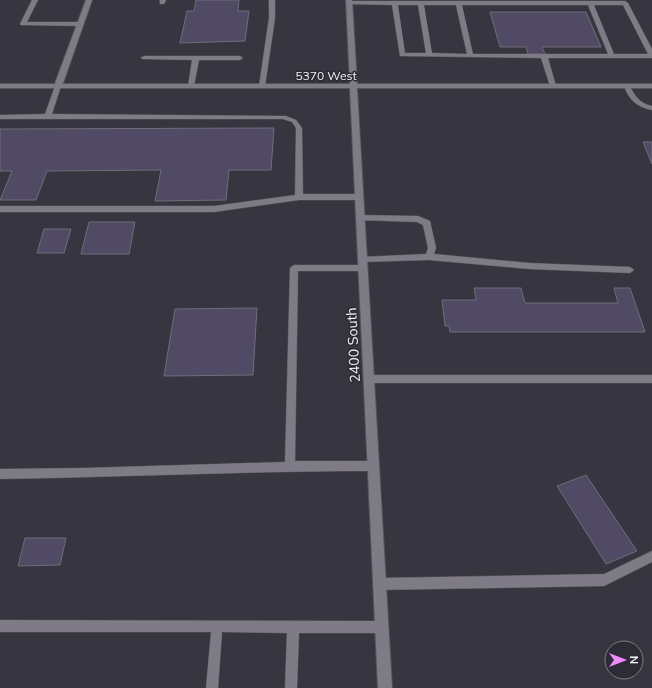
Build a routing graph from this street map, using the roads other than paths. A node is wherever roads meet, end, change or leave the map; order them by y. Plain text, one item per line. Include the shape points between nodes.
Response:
1 (34, 0) edge
2 (89, 0) edge
3 (272, 0) edge
4 (349, 1) edge
5 (395, 3) junction
6 (421, 3) junction
7 (460, 3) junction
8 (590, 3) junction
9 (81, 24) junction
10 (643, 38) junction
11 (652, 38) edge
12 (429, 55) junction
13 (652, 55) edge
14 (470, 56) junction
15 (544, 56) junction
16 (612, 56) junction
17 (144, 58) dead end
18 (196, 58) junction
19 (240, 58) dead end
20 (0, 86) edge
21 (58, 86) junction
22 (191, 86) junction
23 (262, 86) junction
24 (354, 86) junction
25 (553, 86) junction
26 (628, 86) junction
27 (652, 86) edge
28 (652, 108) edge
29 (48, 116) junction
30 (0, 117) edge
31 (299, 197) junction
32 (359, 197) junction
33 (0, 209) edge
34 (360, 218) junction
35 (429, 258) junction
36 (363, 263) junction
37 (630, 270) dead end
38 (368, 378) junction
39 (652, 379) edge
40 (290, 466) junction
41 (373, 466) junction
42 (0, 474) edge
43 (652, 556) edge
44 (379, 584) junction
45 (0, 626) edge
46 (217, 626) junction
47 (292, 627) junction
48 (382, 627) junction
49 (212, 688) edge
50 (291, 688) edge
51 (385, 688) edge

1 - 9 lane via 23,24
2 - 9 street
3 - 23 lane via 272,18
4 - 5 lane
4 - 24 street, 2400 South
5 - 6 lane
5 - 12 lane via 402,55
6 - 7 lane
6 - 12 lane
7 - 8 lane
7 - 14 lane
8 - 10 lane via 625,3
8 - 16 lane
9 - 21 street
10 - 11 lane
10 - 13 lane
12 - 14 lane
13 - 16 lane
14 - 15 lane
15 - 16 lane
15 - 25 lane
17 - 18 lane
18 - 19 lane
18 - 22 lane
20 - 21 street, 5370 West
21 - 22 street, 5370 West
21 - 29 lane
22 - 23 street, 5370 West
23 - 24 street, 5370 West
24 - 25 street, 5370 West
24 - 32 street, 2400 South
25 - 26 street, 5370 West
26 - 27 street, 5370 West
26 - 28 lane via 635,101
29 - 30 lane
29 - 31 lane via 290,118 300,128
31 - 32 lane
31 - 33 lane via 214,209
32 - 34 street, 2400 South
34 - 35 lane via 418,219 427,223 432,248
34 - 36 street, 2400 South
35 - 36 lane
35 - 37 lane via 529,266
36 - 38 street, 2400 South
36 - 40 lane via 294,268
38 - 39 lane
38 - 41 street, 2400 South
40 - 41 lane
40 - 42 lane
41 - 44 street, 2400 South
43 - 44 lane via 604,580
44 - 48 street, 2400 South
45 - 46 lane
46 - 47 lane
46 - 49 lane
47 - 48 lane
47 - 50 lane
48 - 51 street, 2400 South

